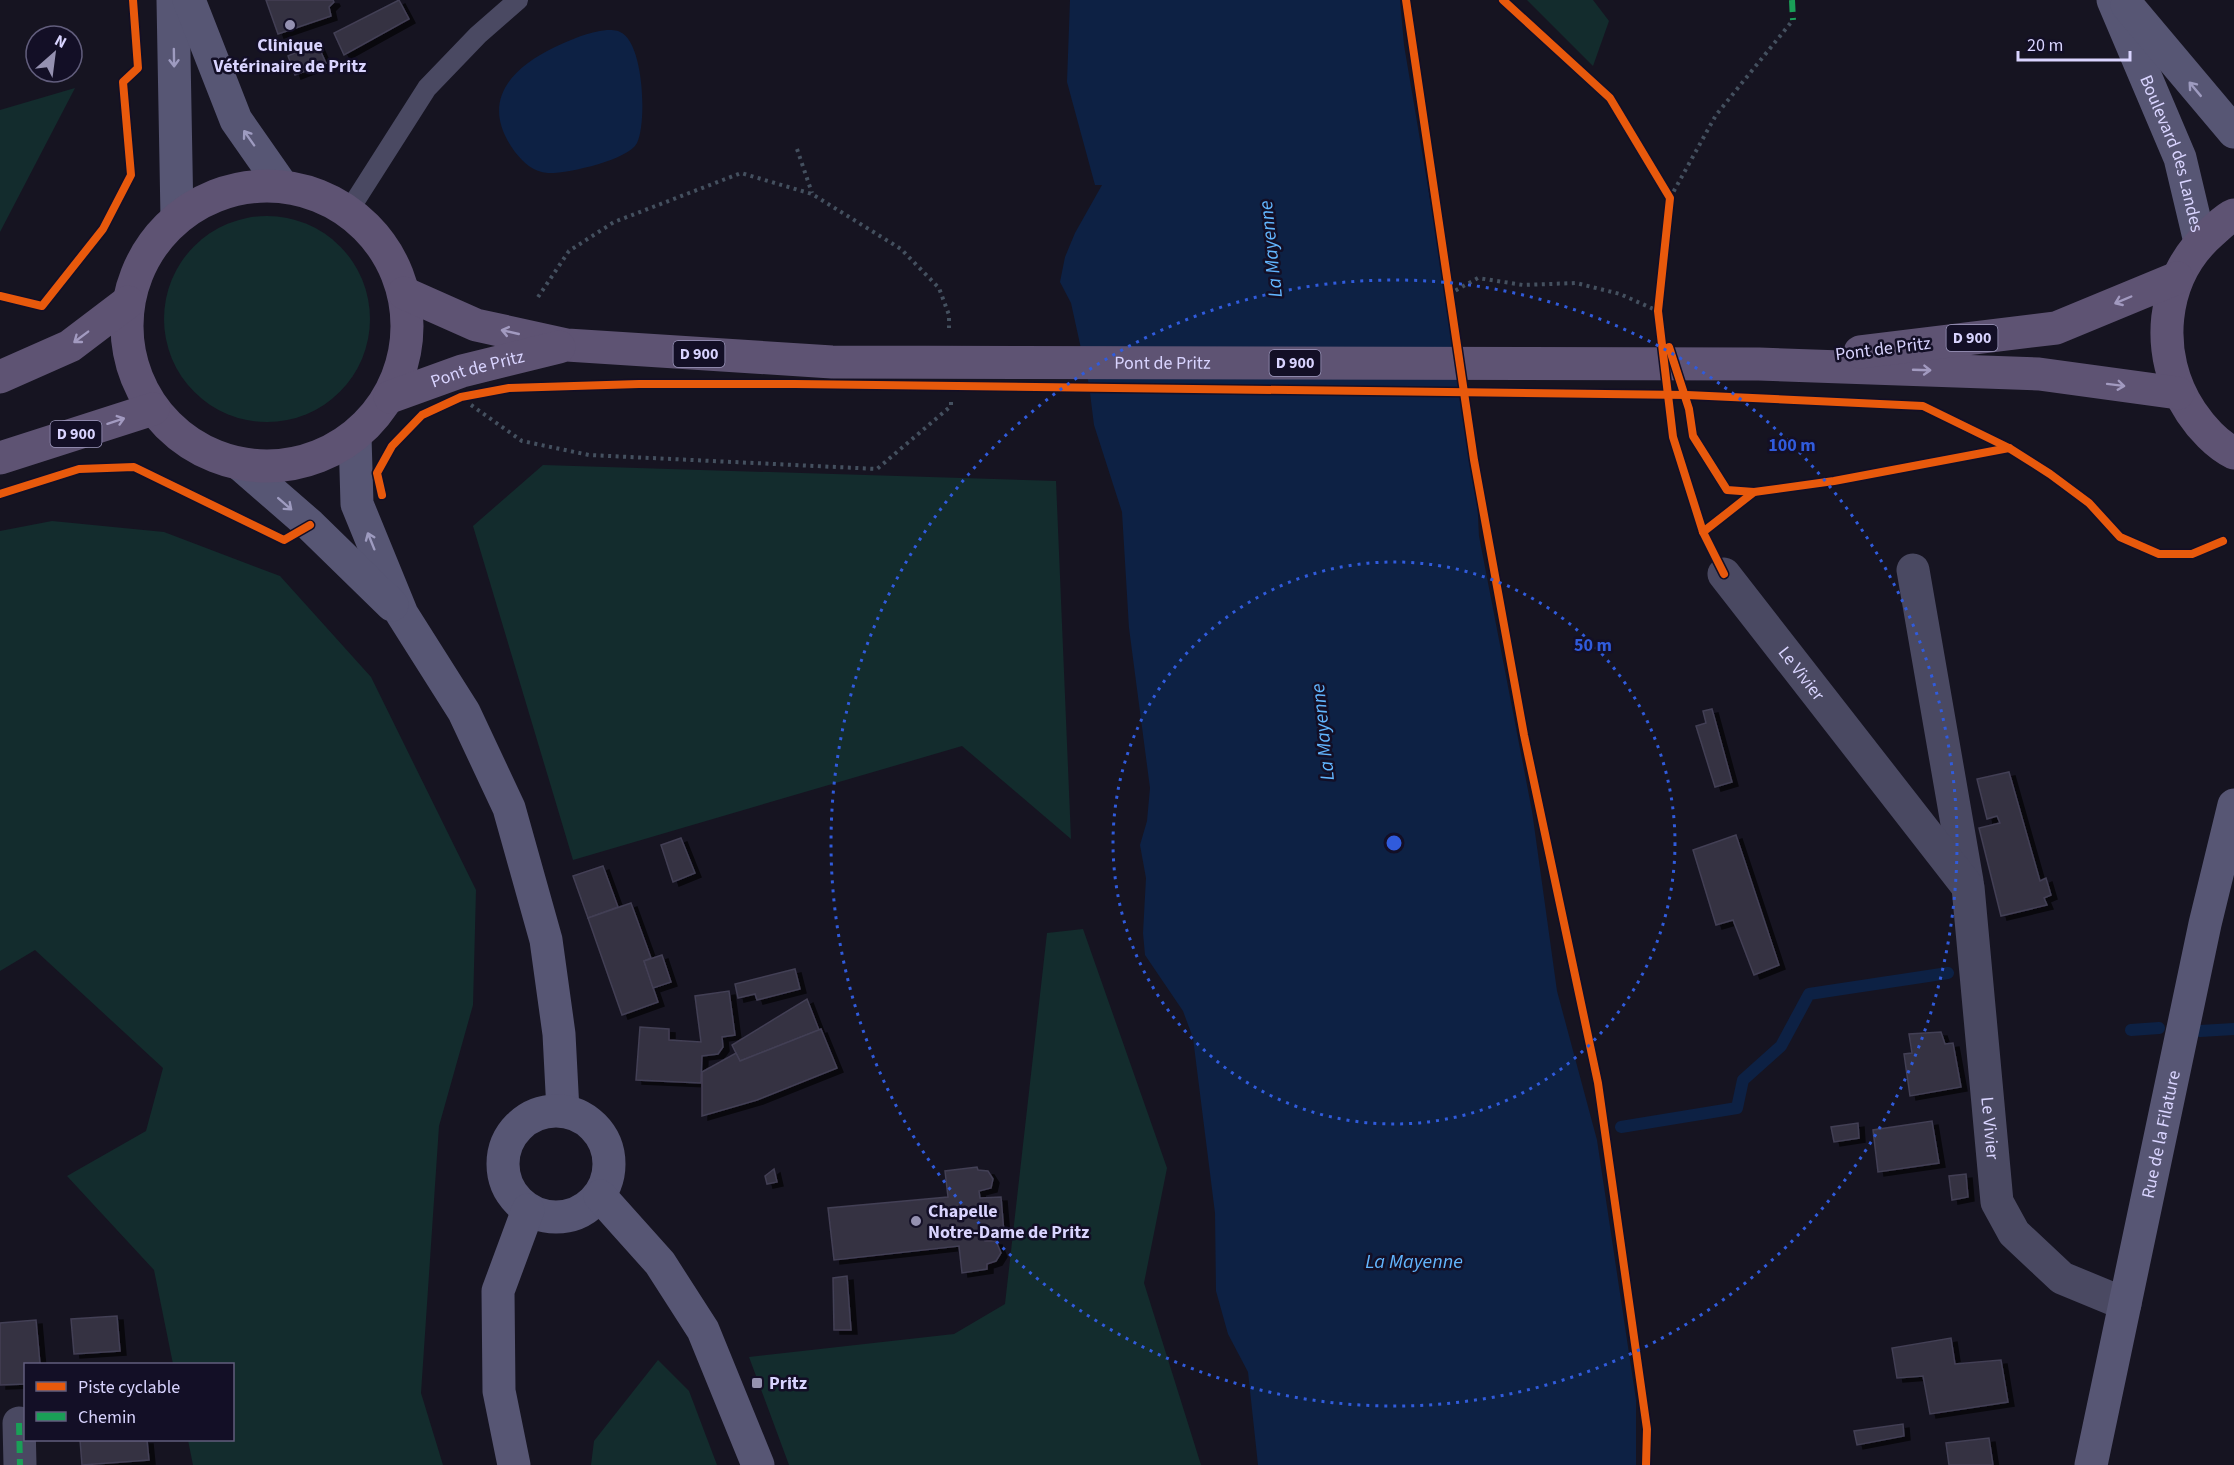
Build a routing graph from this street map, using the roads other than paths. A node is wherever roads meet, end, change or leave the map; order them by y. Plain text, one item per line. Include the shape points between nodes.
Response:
1 (173, 0) edge
2 (189, 0) edge
3 (518, 0) edge
4 (2113, 0) edge
5 (2122, 0) edge
6 (2234, 132) edge
7 (282, 186) junction
8 (348, 212) junction
9 (2234, 214) edge
10 (177, 218) junction
11 (2200, 242) junction
12 (2177, 278) junction
13 (404, 293) junction
14 (128, 302) junction
15 (567, 345) junction
16 (1759, 364) junction
17 (0, 376) edge
18 (2178, 393) junction
19 (390, 397) junction
20 (153, 409) junction
21 (355, 437) junction
22 (2233, 457) edge
23 (0, 458) edge
24 (241, 465) junction
25 (1913, 570) dead end
26 (1724, 574) dead end
27 (402, 614) junction
28 (2234, 805) edge
29 (1968, 886) junction
30 (563, 1111) junction
31 (600, 1196) junction
32 (528, 1210) junction
33 (2125, 1304) junction
34 (19, 1422) dead end
35 (20, 1465) edge
36 (514, 1465) edge
37 (758, 1465) edge
38 (2091, 1465) edge

1 -> 10 street
7 -> 2 street via 236,120
3 - 8 lane via 478,34 427,88
4 - 11 street, Boulevard des Landes via 2180,158
6 -> 5 street, Boulevard des Landes
7 - 8 main road via 316,195
7 - 10 main road via 245,187 208,198
8 - 13 main road via 373,234 392,262
9 - 11 main road
10 - 14 main road via 154,242
11 - 12 main road
12 -> 16 main road, Pont de Pritz / D 900 via 2056,328
12 - 18 main road via 2167,315 2167,355
15 -> 13 main road, Pont de Pritz / D 900 via 476,325
13 - 19 main road via 408,328 404,363
14 -> 17 main road via 70,345
14 - 20 main road via 129,349 135,376
15 - 16 main road, Pont de Pritz / D 900 via 832,362
15 - 19 main road, Pont de Pritz / D 900 via 462,371
16 -> 18 main road, Pont de Pritz / D 900 via 2039,374
18 - 22 main road via 2200,426
19 - 21 main road
23 -> 20 main road, D 900
20 - 24 main road via 177,435 207,454
21 - 24 main road via 321,457 282,467
27 -> 21 street via 357,504
24 -> 27 street
25 - 29 street, Le Vivier
26 - 29 street, Le Vivier
27 - 30 street via 464,712 509,808 546,940 559,1034
28 - 33 street, Rue de la Filature
29 - 33 street, Le Vivier via 1997,1202 2014,1233 2062,1278
30 - 31 street via 581,1116 606,1143 609,1170
30 - 32 street via 528,1118 514,1130 506,1146 506,1182
31 - 32 street via 575,1215 559,1218
31 - 37 street via 660,1263 703,1330
32 - 36 street via 498,1291 499,1391
33 - 38 street, Rue de la Filature
34 - 35 street

